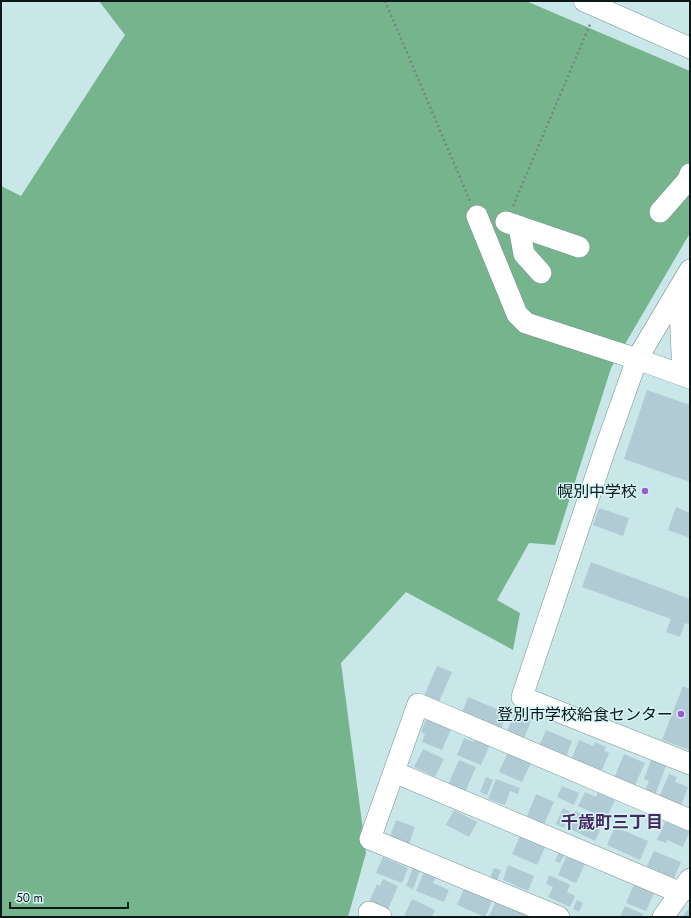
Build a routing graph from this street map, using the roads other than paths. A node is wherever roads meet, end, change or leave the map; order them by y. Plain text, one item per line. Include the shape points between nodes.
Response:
1 (594, 3) edge
2 (690, 48) edge
3 (690, 174) edge
4 (660, 212) dead end
5 (477, 216) road end
6 (579, 247) dead end
7 (690, 270) edge
8 (541, 272) dead end
9 (679, 289) junction
10 (637, 359) junction
11 (686, 377) edge
12 (690, 764) edge
13 (394, 772) junction
14 (690, 820) edge
15 (686, 886) edge
16 (559, 917) edge
17 (663, 917) edge

1 - 2 street
3 - 4 street via 688,180
5 - 10 street via 517,314 526,323
6 - 8 street via 513,225 524,254
7 - 9 street
9 - 10 street
9 - 11 street
10 - 11 street
10 - 12 street via 522,697
13 - 14 street via 418,704
13 - 15 street
13 - 16 street via 370,839
15 - 17 street

